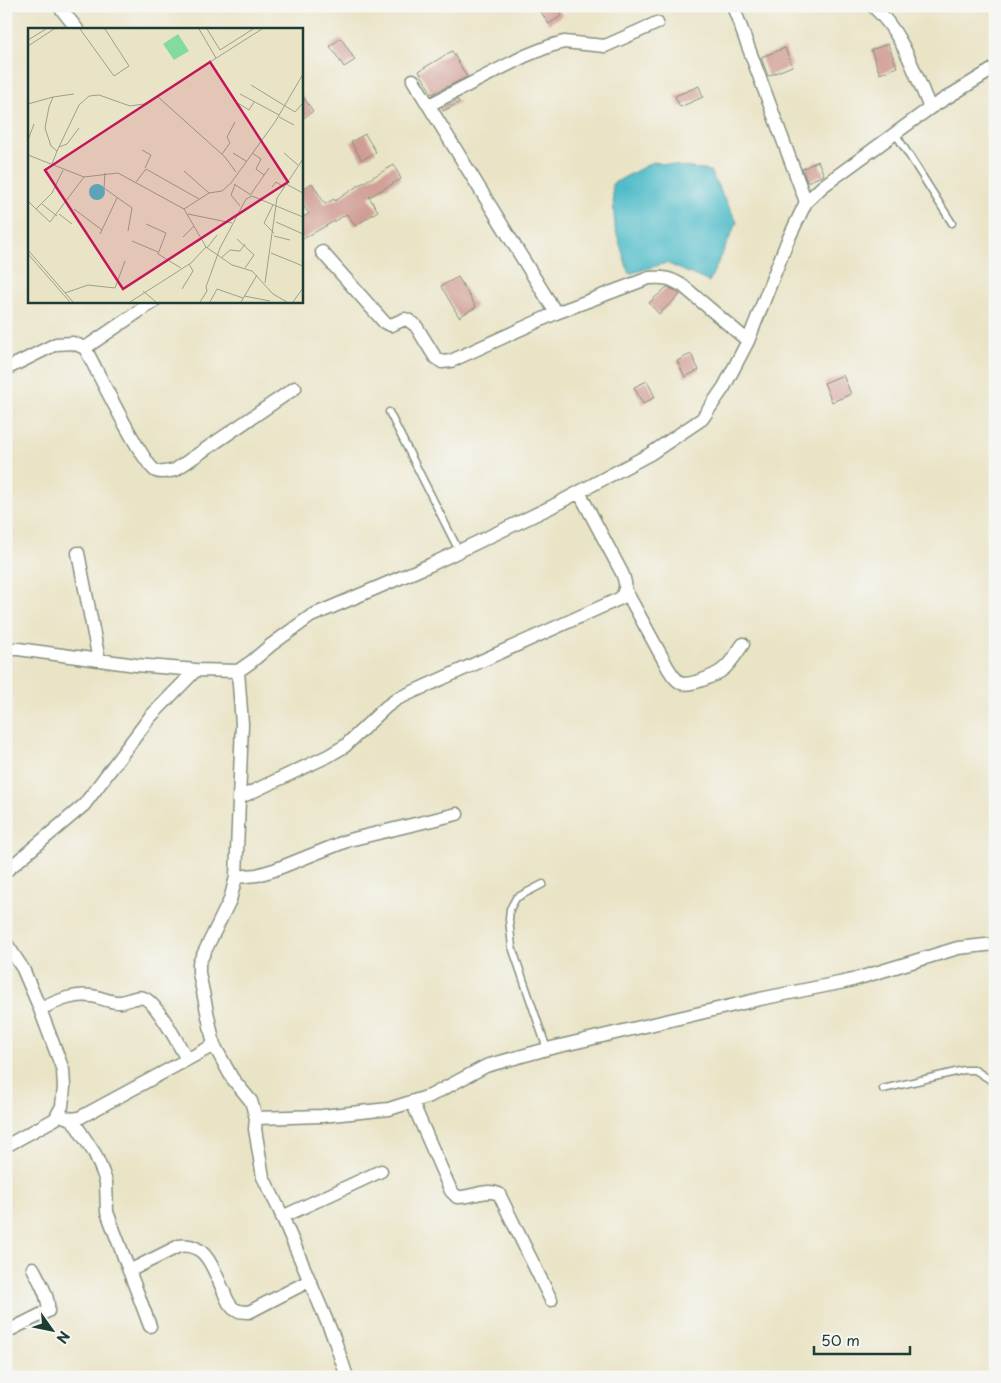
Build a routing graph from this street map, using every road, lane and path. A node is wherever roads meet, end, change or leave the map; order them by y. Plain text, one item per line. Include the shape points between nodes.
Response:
1 (60, 6) edge
2 (733, 6) edge
3 (873, 6) edge
4 (658, 23) dead end
5 (76, 28) edge
6 (995, 68) edge
7 (414, 80) dead end
8 (429, 105) junction
9 (930, 108) junction
10 (895, 133) junction
11 (806, 202) junction
12 (952, 223) dead end
13 (322, 252) dead end
14 (153, 302) edge
15 (556, 313) junction
16 (748, 341) junction
17 (85, 348) junction
18 (6, 369) edge
19 (295, 388) dead end
20 (389, 412) dead end
21 (579, 492) junction
22 (459, 551) junction
23 (78, 553) dead end
24 (626, 591) junction
25 (743, 644) dead end
26 (6, 649) edge
27 (99, 660) junction
28 (196, 670) junction
29 (238, 671) junction
30 (239, 798) junction
31 (457, 814) dead end
32 (6, 871) edge
33 (236, 877) junction
34 (543, 884) dead end
35 (6, 943) edge
36 (995, 944) edge
37 (40, 1009) junction
38 (214, 1045) junction
39 (547, 1049) junction
40 (187, 1059) junction
41 (995, 1083) edge
42 (883, 1089) dead end
43 (412, 1102) junction
44 (58, 1113) junction
45 (256, 1118) junction
46 (72, 1119) junction
47 (6, 1146) edge
48 (381, 1171) dead end
49 (282, 1217) junction
50 (33, 1268) dead end
51 (129, 1271) junction
52 (309, 1281) junction
53 (551, 1300) dead end
54 (150, 1326) dead end
55 (6, 1332) edge
56 (347, 1377) edge

1 - 5 street
2 - 11 street
3 - 9 street via 887,19 901,40
4 - 8 street via 605,46 564,42 550,46
6 - 9 street
7 - 8 street
8 - 15 street
9 - 10 street
10 - 11 street
10 - 12 lane
11 - 16 street
13 - 15 street via 384,322 391,325 404,319 412,322 434,357 442,362 451,361
14 - 17 street
15 - 16 street via 649,278 663,277 683,286
16 - 21 street via 724,387 702,419 650,454
17 - 18 street via 73,343 56,344
17 - 19 street via 125,424 149,465 157,472 175,470
20 - 22 lane
21 - 22 street
21 - 24 street via 622,573
22 - 29 street via 312,616
23 - 27 street
24 - 25 street via 668,668 681,683 689,684 719,673
24 - 30 street via 614,602 397,699 345,746
26 - 27 street
27 - 28 street
28 - 29 street
28 - 32 street via 150,717 84,806
29 - 30 street via 242,724
30 - 33 street
31 - 33 street via 348,840 274,870
33 - 38 street via 230,900 198,963
34 - 39 lane via 516,898 508,919 512,946
35 - 37 street via 23,969
36 - 39 street via 958,948 849,981
37 - 40 street via 65,998 79,996 90,995 122,1002 144,997 157,1010
37 - 44 street via 62,1070 64,1088
38 - 40 street
38 - 45 street via 232,1078 251,1101
39 - 43 street via 486,1066
40 - 46 street
41 - 42 lane via 975,1070 964,1070
43 - 45 street via 389,1110
43 - 53 street via 451,1191 457,1197 485,1191 499,1194
44 - 46 street
44 - 47 street via 54,1119
45 - 49 street via 263,1177
46 - 51 street via 95,1154 103,1173 107,1212
48 - 49 street
49 - 52 street
50 - 55 street via 48,1311
51 - 52 street via 179,1246 197,1247 211,1266 232,1307 240,1312 250,1312
51 - 54 street
52 - 56 street

